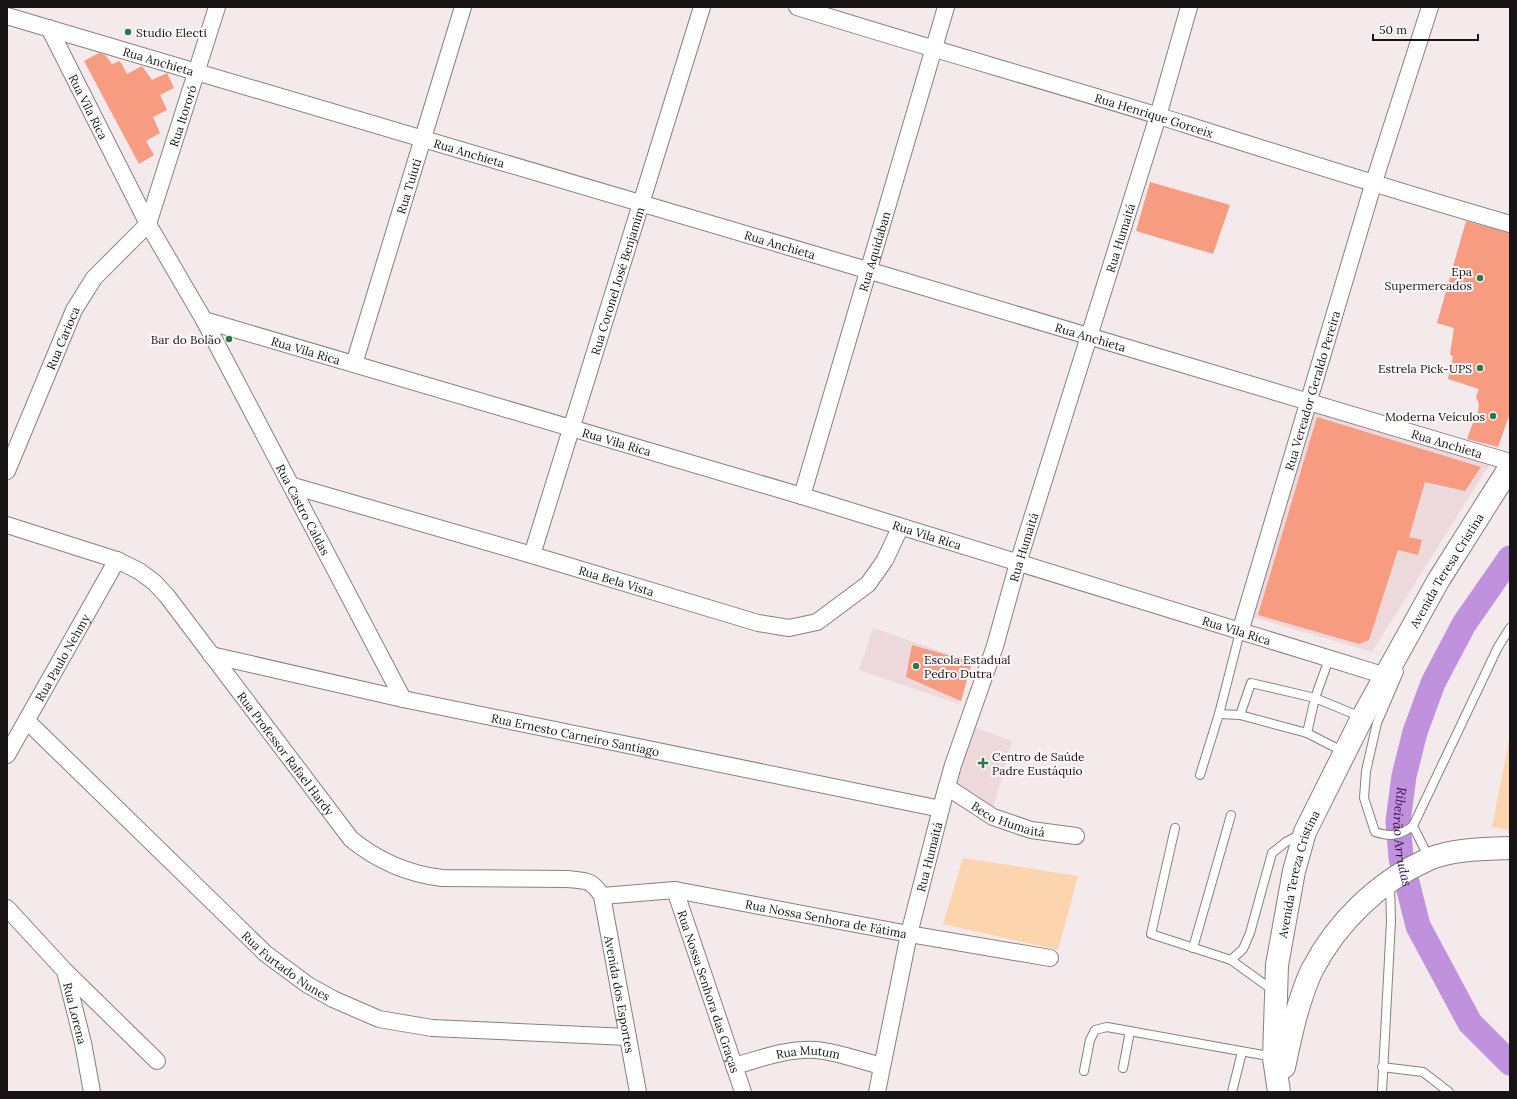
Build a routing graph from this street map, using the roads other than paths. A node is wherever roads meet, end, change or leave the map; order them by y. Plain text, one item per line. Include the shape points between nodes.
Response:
1 (217, 7) edge
2 (463, 7) edge
3 (702, 7) edge
4 (798, 7) edge
5 (946, 7) edge
6 (1189, 7) edge
7 (1430, 7) edge
8 (7, 16) edge
9 (50, 28) junction
10 (933, 50) junction
11 (197, 72) junction
12 (1158, 116) junction
13 (423, 139) junction
14 (1373, 184) junction
15 (642, 204) junction
16 (148, 224) junction
17 (1510, 224) edge
18 (867, 270) junction
19 (204, 320) junction
20 (1090, 336) junction
21 (354, 364) junction
22 (1308, 402) junction
23 (570, 429) junction
24 (1510, 462) edge
25 (1510, 467) edge
26 (7, 471) edge
27 (293, 486) junction
28 (802, 496) junction
29 (7, 525) edge
30 (900, 528) junction
31 (532, 555) junction
32 (117, 560) junction
33 (1018, 563) junction
34 (1510, 628) edge
35 (1240, 632) junction
36 (211, 655) junction
37 (1329, 659) junction
38 (1397, 667) junction
39 (1316, 698) junction
40 (403, 699) junction
41 (1219, 714) junction
42 (1240, 715) junction
43 (1362, 718) junction
44 (27, 721) junction
45 (1307, 733) junction
46 (1344, 752) junction
47 (7, 755) edge
48 (1200, 775) dead end
49 (947, 787) junction
50 (941, 809) junction
51 (1231, 815) dead end
52 (1412, 826) junction
53 (1175, 828) dead end
54 (1305, 832) junction
55 (1076, 836) dead end
56 (1510, 848) edge
57 (1430, 859) junction
58 (1390, 880) junction
59 (675, 890) junction
60 (602, 896) junction
61 (7, 908) edge
62 (909, 934) junction
63 (1193, 948) junction
64 (1050, 958) dead end
65 (1232, 960) junction
66 (65, 971) junction
67 (1278, 994) junction
68 (1130, 1031) junction
69 (628, 1037) junction
70 (1242, 1052) junction
71 (1274, 1058) junction
72 (157, 1061) dead end
73 (734, 1066) junction
74 (882, 1066) junction
75 (1382, 1067) junction
76 (1123, 1068) dead end
77 (1084, 1071) dead end
78 (1279, 1090) edge
79 (92, 1092) edge
80 (638, 1092) edge
81 (742, 1092) edge
82 (877, 1092) edge
83 (1232, 1092) edge
84 (1382, 1092) edge
85 (1450, 1092) edge

1 - 11 street, Rua Itororó
2 - 13 street, Rua Tuiuti
3 - 15 street, Rua Coronel José Benjamim
4 - 10 street, Rua Henrique Gorceix
5 - 10 street, Rua Aquidaban
6 - 12 street, Rua Humaitá
7 - 14 street, Rua Vereador Geraldo Pereira
8 - 9 street
9 - 11 street, Rua Anchieta
9 - 16 street, Rua Vila Rica
10 - 12 street, Rua Henrique Gorceix
10 - 18 street, Rua Aquidaban
11 - 13 street, Rua Anchieta
11 - 16 street, Rua Itororó
12 - 14 street, Rua Henrique Gorceix
12 - 20 street, Rua Humaitá
13 - 15 street, Rua Anchieta
13 - 21 street, Rua Tuiuti
14 - 17 street, Rua Henrique Gorceix
14 - 22 street, Rua Vereador Geraldo Pereira
15 - 18 street, Rua Anchieta
15 - 23 street, Rua Coronel José Benjamim
16 - 19 street, Rua Vila Rica
16 - 26 street, Rua Carioca via 94,278 74,310
18 - 20 street, Rua Anchieta
18 - 28 street, Rua Aquidaban
19 - 21 street, Rua Vila Rica
19 - 27 street, Rua Castro Caldas
20 - 22 street, Rua Anchieta
20 - 33 street, Rua Humaitá
21 - 23 street, Rua Vila Rica
22 - 24 street, Rua Anchieta
22 - 35 street, Rua Vereador Geraldo Pereira
23 - 28 street, Rua Vila Rica
23 - 31 street, Rua Coronel José Benjamim
25 - 38 highway, Avenida Teresa Cristina via 1438,581
27 - 31 street, Rua Bela Vista
27 - 40 street, Rua Castro Caldas
28 - 30 street, Rua Vila Rica
29 - 32 street, Rua Professor Rafael Hardy
30 - 31 street, Rua Bela Vista via 885,560 868,584 817,622 789,628 758,623
30 - 33 street, Rua Vila Rica
32 - 36 street, Rua Professor Rafael Hardy via 140,571 154,582
32 - 44 street, Rua Paulo Nehmy
33 - 35 street, Rua Vila Rica
33 - 49 street, Rua Humaitá via 995,646
34 - 52 lane
35 - 37 street, Rua Vila Rica
35 - 41 lane, Rua Vereador Geraldo Pereira
36 - 40 street, Rua Ernesto Carneiro Santiago
36 - 60 street, Rua Professor Rafael Hardy via 351,839 364,850 393,865 423,876 585,881 594,884
37 - 38 street, Rua Vila Rica
37 - 39 lane
38 - 43 highway, Avenida Tereza Cristina
38 - 52 lane via 1377,723 1366,771 1364,798 1374,832 1389,836 1406,831
39 - 42 lane via 1251,683
39 - 43 lane
39 - 45 lane
40 - 50 street, Rua Ernesto Carneiro Santiago
41 - 42 lane
41 - 48 lane, Rua Vereador Geraldo Pereira
42 - 45 lane
43 - 46 highway, Avenida Tereza Cristina
44 - 47 street, Rua Paulo Nehmy
44 - 69 street, Rua Furtado Nunes via 266,954 332,999 379,1019 432,1028
45 - 46 lane
46 - 54 highway, Avenida Tereza Cristina
49 - 50 street, Rua Humaitá
49 - 55 street, Beco Humaitá via 993,817 1031,830
50 - 62 street, Rua Humaitá
51 - 63 lane
52 - 57 lane
53 - 63 lane via 1151,934
54 - 65 lane via 1272,853 1250,934 1243,949
54 - 67 highway, Avenida Tereza Cristina via 1294,871 1279,949
56 - 57 highway via 1459,852
57 - 58 highway
58 - 75 lane via 1391,921
58 - 78 highway via 1370,895 1333,936 1312,970 1295,1020
59 - 60 street, Rua Nossa Senhora de Fátima
59 - 62 street, Rua Nossa Senhora de Fátima
59 - 73 street, Rua Nossa Senhora das Graças
60 - 69 street, Avenida dos Esportes
61 - 66 street, Rua Lorena
62 - 64 street, Rua Nossa Senhora de Fátima
62 - 74 street, Rua Humaitá
63 - 65 lane
65 - 67 lane
66 - 72 street
66 - 79 street, Rua Lorena
67 - 71 highway, Avenida Tereza Cristina
68 - 70 lane
68 - 76 lane
68 - 77 lane via 1107,1027 1095,1030 1090,1040
69 - 80 street, Avenida dos Esportes
70 - 71 lane
70 - 83 lane
71 - 78 highway, Avenida Tereza Cristina
73 - 74 street, Rua Mutum via 803,1050 817,1050
73 - 81 street, Rua Nossa Senhora das Graças
74 - 82 street, Rua Humaitá
75 - 84 lane
75 - 85 lane via 1423,1072

